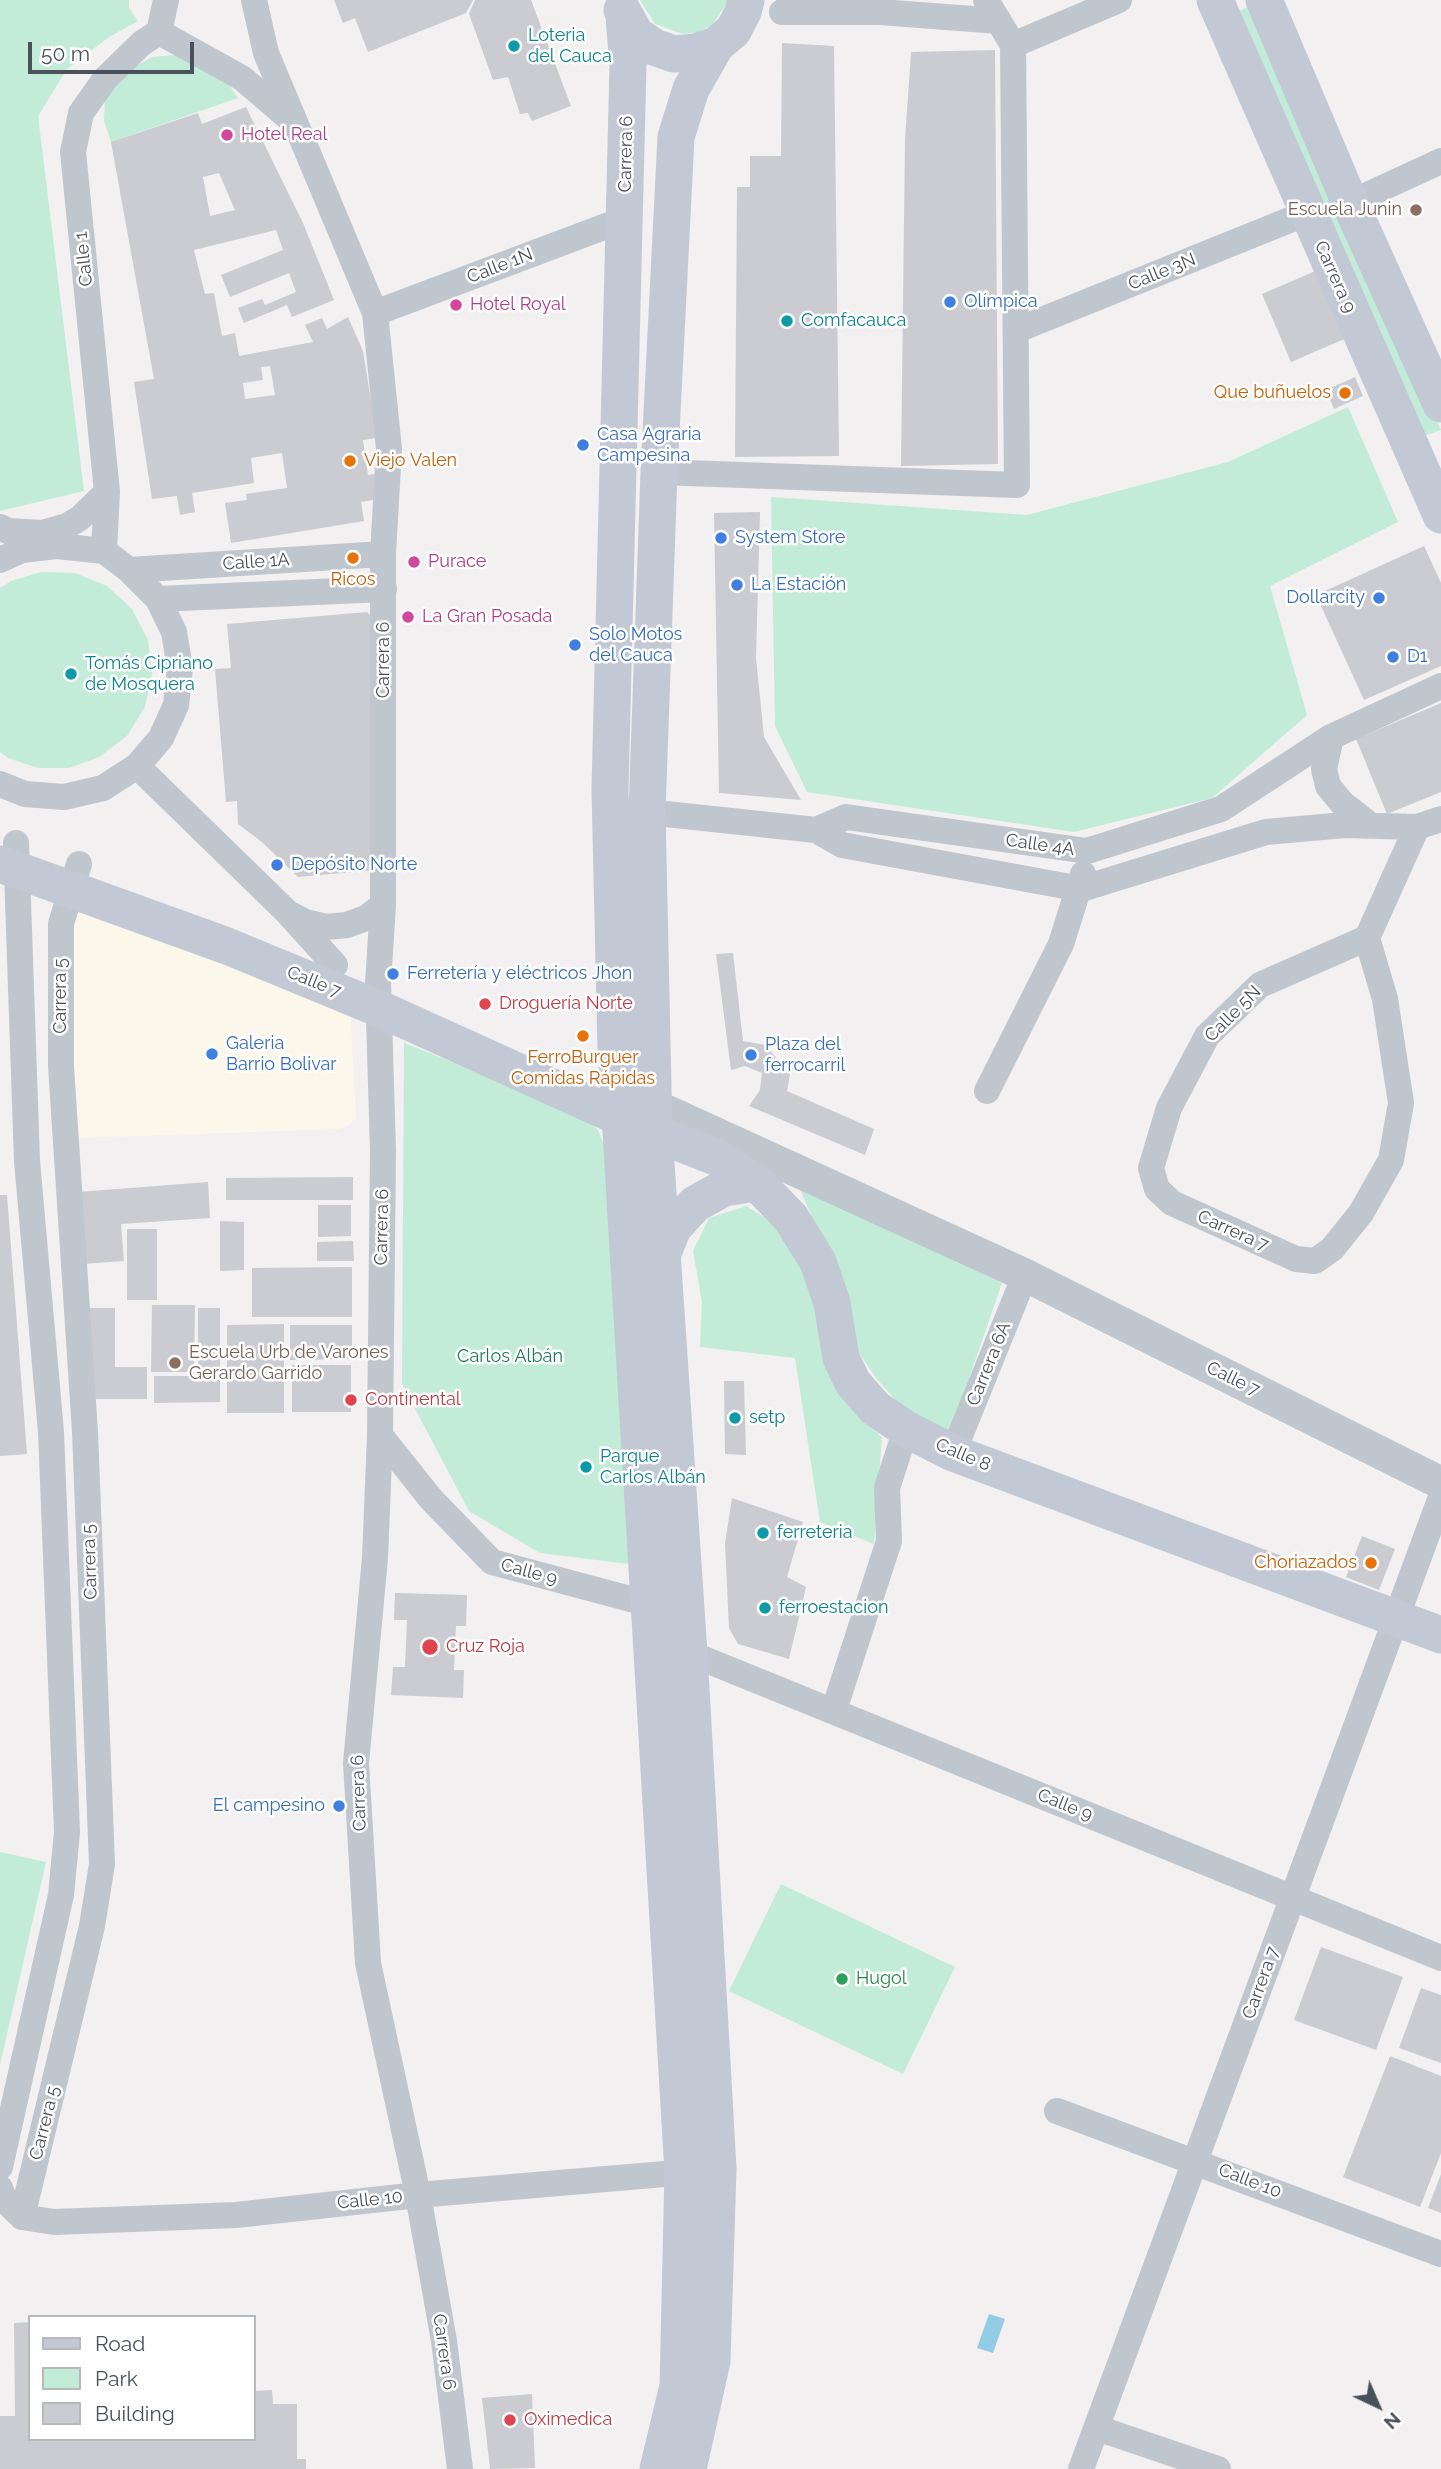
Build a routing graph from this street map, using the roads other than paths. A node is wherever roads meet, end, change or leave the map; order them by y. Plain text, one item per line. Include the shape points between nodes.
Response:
1 (166, 0) edge
2 (254, 0) edge
3 (746, 0) edge
4 (1119, 0) edge
5 (1215, 0) edge
6 (1264, 0) edge
7 (622, 9) edge
8 (992, 10) edge
9 (782, 12) dead end
10 (159, 32) junction
11 (716, 45) junction
12 (1013, 45) junction
13 (293, 122) junction
14 (1441, 161) edge
15 (1350, 203) junction
16 (1307, 213) junction
17 (625, 219) junction
18 (375, 313) junction
19 (1017, 330) junction
20 (1439, 394) edge
21 (1430, 461) edge
22 (659, 472) junction
23 (107, 492) junction
24 (1441, 514) edge
25 (0, 527) edge
26 (104, 551) junction
27 (383, 554) junction
28 (0, 560) edge
29 (129, 570) junction
30 (384, 589) junction
31 (158, 599) junction
32 (1441, 686) edge
33 (1331, 737) junction
34 (137, 766) junction
35 (0, 784) edge
36 (647, 811) junction
37 (1429, 823) edge
38 (1370, 825) junction
39 (816, 830) junction
40 (1087, 851) junction
41 (7, 853) edge
42 (75, 876) junction
43 (1081, 889) junction
44 (383, 905) junction
45 (287, 912) junction
46 (1367, 938) junction
47 (335, 965) junction
48 (379, 997) junction
49 (61, 1066) junction
50 (22, 1068) junction
51 (986, 1091) dead end
52 (637, 1112) junction
53 (757, 1183) junction
54 (1157, 1189) joint
55 (71, 1255) junction
56 (36, 1258) junction
57 (661, 1258) junction
58 (1024, 1275) junction
59 (906, 1429) junction
60 (380, 1435) junction
61 (953, 1453) junction
62 (1441, 1483) edge
63 (1441, 1497) edge
64 (649, 1604) junction
65 (1397, 1620) junction
66 (1441, 1635) edge
67 (689, 1653) junction
68 (834, 1710) junction
69 (1292, 1899) junction
70 (1441, 1958) edge
71 (1057, 2111) dead end
72 (1197, 2161) junction
73 (0, 2168) edge
74 (701, 2171) junction
75 (0, 2188) edge
76 (418, 2195) junction
77 (22, 2217) junction
78 (1441, 2254) edge
79 (1097, 2428) junction
80 (460, 2469) edge
81 (658, 2469) edge
82 (688, 2469) edge
83 (1081, 2469) edge
84 (1218, 2469) edge

1 - 10 street
2 - 13 street, Carrera 6 via 266,53
3 - 11 main road, Carrera 6 via 733,31
4 - 12 street
5 - 16 main road, Carrera 9
6 - 15 main road
7 - 11 main road via 645,41 674,54
7 - 17 main road, Carrera 6 via 628,65
8 - 9 street
8 - 12 street
10 - 13 street via 242,78
10 - 23 street, Calle 1 via 105,79 81,113 73,152
11 - 22 main road, Carrera 6 via 691,89 676,136
12 - 19 street
13 - 18 street, Carrera 6
14 - 15 street
15 - 20 main road
16 - 19 street, Calle 3N
16 - 21 main road, Carrera 9
17 - 18 street, Calle 1N
17 - 52 main road, Carrera 6 via 610,789
18 - 27 street, Carrera 6 via 389,449
19 - 22 street via 1017,485
21 - 24 main road, Carrera 9
22 - 36 main road, Carrera 6
23 - 25 street via 67,526 42,533
23 - 26 street, Calle 1
26 - 28 street via 57,546 22,550
26 - 29 street
27 - 29 street, Calle 1A
27 - 30 street, Carrera 6
29 - 31 street
30 - 31 street, Calle 1A
30 - 44 street, Carrera 6
31 - 34 street via 174,632 180,668 176,705 161,738
32 - 33 street, Calle 4A
33 - 38 street via 1324,769 1328,786
33 - 40 street, Calle 4A via 1221,809
34 - 35 street via 103,788 64,797 25,794
34 - 45 street
36 - 39 street, Calle 4A
36 - 52 main road, Carrera 6
37 - 38 street
37 - 46 street
38 - 43 street via 1266,832
39 - 40 street, Calle 4A via 846,817
39 - 43 street via 842,845
40 - 43 street
41 - 42 main road, Calle 7
41 - 50 street, Carrera 5
42 - 47 main road, Calle 7
42 - 48 main road, Calle 7
42 - 49 street, Carrera 5 via 61,924
43 - 51 street via 1060,944
44 - 45 street via 366,918 326,927
44 - 48 street, Carrera 6
45 - 47 street
46 - 54 street, Calle 5N via 1260,985 1207,1036 1169,1108 1151,1168
46 - 54 street, Carrera 7 via 1385,999 1401,1103 1391,1160 1332,1249 1315,1261 1296,1259 1172,1203
47 - 48 main road, Calle 7
48 - 52 main road, Calle 7
48 - 52 main road, Calle 7 via 509,1045
48 - 60 street, Carrera 6 via 383,1152
49 - 50 street
49 - 55 street, Carrera 5
50 - 56 street, Carrera 5
52 - 53 main road, Calle 8
52 - 57 main road, Carrera 6
52 - 58 street, Calle 7
52 - 64 main road, Carrera 6
53 - 57 main road via 724,1188 695,1203 673,1228
53 - 59 main road, Calle 8 via 791,1218 818,1262 832,1303 841,1358 853,1383 874,1409
55 - 56 street
55 - 77 street, Carrera 5 via 85,1446 102,1864 92,1926
56 - 73 street, Carrera 5 via 51,1432 67,1832 61,1895
57 - 67 main road, Carrera 6
58 - 61 street, Carrera 6A
58 - 62 street, Calle 7
59 - 61 main road, Calle 8
59 - 68 street via 887,1488 889,1541
60 - 64 street, Calle 9 via 431,1499 492,1562
60 - 76 street, Carrera 6 via 375,1558 356,1763 368,1963
61 - 65 main road, Calle 8
63 - 65 street, Carrera 7
64 - 74 main road, Carrera 6
65 - 66 main road, Calle 8
65 - 69 street, Carrera 7
67 - 68 street, Calle 9
67 - 74 main road, Carrera 6
68 - 69 street, Calle 9
69 - 70 street, Calle 9
69 - 72 street, Carrera 7
71 - 72 street, Calle 10
72 - 78 street, Calle 10
72 - 79 street, Carrera 7
74 - 76 street, Calle 10
74 - 81 main road, Carrera 6 via 678,2386
74 - 82 main road, Carrera 6 via 712,2361
75 - 77 street
76 - 77 street, Calle 10 via 236,2215 54,2222
76 - 80 street, Carrera 6 via 444,2341
79 - 83 street, Carrera 7
79 - 84 street

